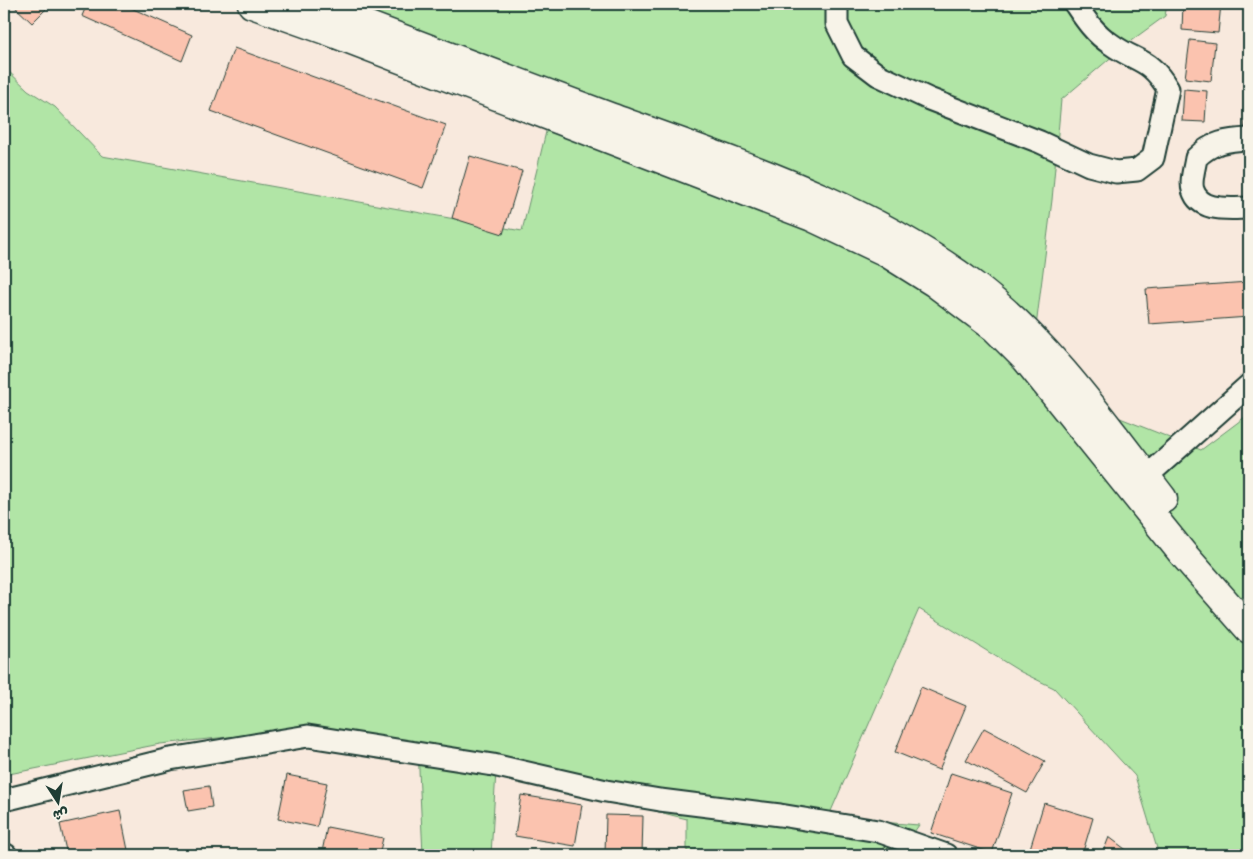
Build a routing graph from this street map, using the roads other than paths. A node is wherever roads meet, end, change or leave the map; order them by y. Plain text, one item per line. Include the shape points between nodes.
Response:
1 (252, 4) edge
2 (311, 4) edge
3 (837, 4) edge
4 (1075, 4) edge
5 (1249, 140) edge
6 (1249, 208) edge
7 (1246, 390) edge
8 (1146, 477) junction
9 (1249, 608) edge
10 (1249, 629) edge
11 (4, 800) edge
12 (946, 855) edge

1 - 10 highway via 812,217 884,251 995,328 1026,359 1183,554
2 - 8 highway via 756,170 851,211 976,287 1040,344
3 - 4 street via 837,24 853,56 878,75 1089,165 1116,172 1137,170 1153,158 1168,89 1150,65 1111,45 1091,28
5 - 6 street via 1222,141 1206,148 1196,158 1192,189 1200,201 1213,208
7 - 8 street
8 - 9 highway
11 - 12 street via 170,759 308,736 493,765 651,799 878,831

